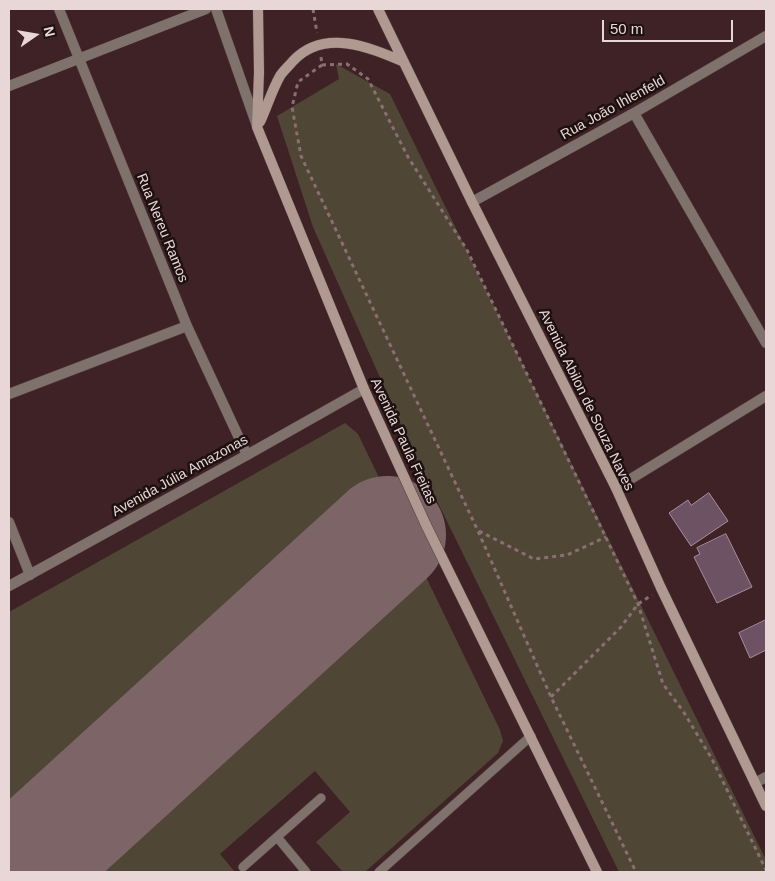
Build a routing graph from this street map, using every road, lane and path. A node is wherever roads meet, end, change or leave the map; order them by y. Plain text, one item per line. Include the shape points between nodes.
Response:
1 (59, 9) edge
2 (206, 9) edge
3 (216, 9) edge
4 (258, 9) edge
5 (313, 9) edge
6 (380, 9) edge
7 (766, 36) edge
8 (319, 44) junction
9 (79, 58) junction
10 (404, 62) junction
11 (322, 65) junction
12 (9, 86) edge
13 (634, 113) junction
14 (257, 128) junction
15 (472, 202) junction
16 (187, 326) junction
17 (766, 343) edge
18 (364, 389) junction
19 (9, 394) edge
20 (766, 396) edge
21 (247, 455) junction
22 (616, 488) junction
23 (9, 522) edge
24 (478, 531) junction
25 (606, 538) junction
26 (30, 575) junction
27 (9, 586) edge
28 (661, 588) junction
29 (638, 604) junction
30 (551, 697) junction
31 (531, 736) junction
32 (766, 776) edge
33 (755, 783) junction
34 (321, 798) dead end
35 (766, 806) edge
36 (277, 837) junction
37 (243, 867) dead end
38 (766, 870) edge
39 (306, 872) edge
40 (379, 872) edge
41 (597, 872) edge
42 (636, 872) edge

1 - 9 street, Rua Nereu Ramos
2 - 9 street
3 - 14 street, Avenida Paula Freitas
4 - 14 main road
5 - 8 path
6 - 10 main road, Avenida Abilon de Souza Naves
7 - 13 street, Rua João Ihlenfeld
8 - 10 main road via 344,42 374,49
8 - 11 path
8 - 14 main road via 299,55 281,74
9 - 12 street
9 - 16 street, Rua Nereu Ramos
10 - 15 main road, Avenida Abilon de Souza Naves
11 - 24 path via 298,82 292,107 302,156
11 - 25 path via 347,64 368,79 408,157 467,250
13 - 15 street, Rua João Ihlenfeld
13 - 17 street
14 - 18 main road, Avenida Paula Freitas
15 - 22 main road, Avenida Abilon de Souza Naves
16 - 19 street
16 - 21 street, Rua Nereu Ramos
18 - 21 street, Avenida Júlia Amazonas
18 - 31 main road, Avenida Paula Freitas via 426,525
20 - 22 street
21 - 26 street, Avenida Júlia Amazonas
22 - 28 main road, Avenida Abilon de Souza Naves
23 - 26 street
24 - 25 path via 534,558 567,554
24 - 30 path
25 - 29 path
26 - 27 street, Avenida Júlia Amazonas
28 - 29 path
28 - 33 main road, Avenida Abilon de Souza Naves
29 - 30 path via 621,627
29 - 38 path via 663,684 712,759
30 - 42 path
31 - 40 lane
31 - 41 main road, Avenida Paula Freitas
32 - 33 street
33 - 35 main road, Avenida Abilon de Souza Naves
34 - 36 lane
36 - 37 lane
36 - 39 lane

